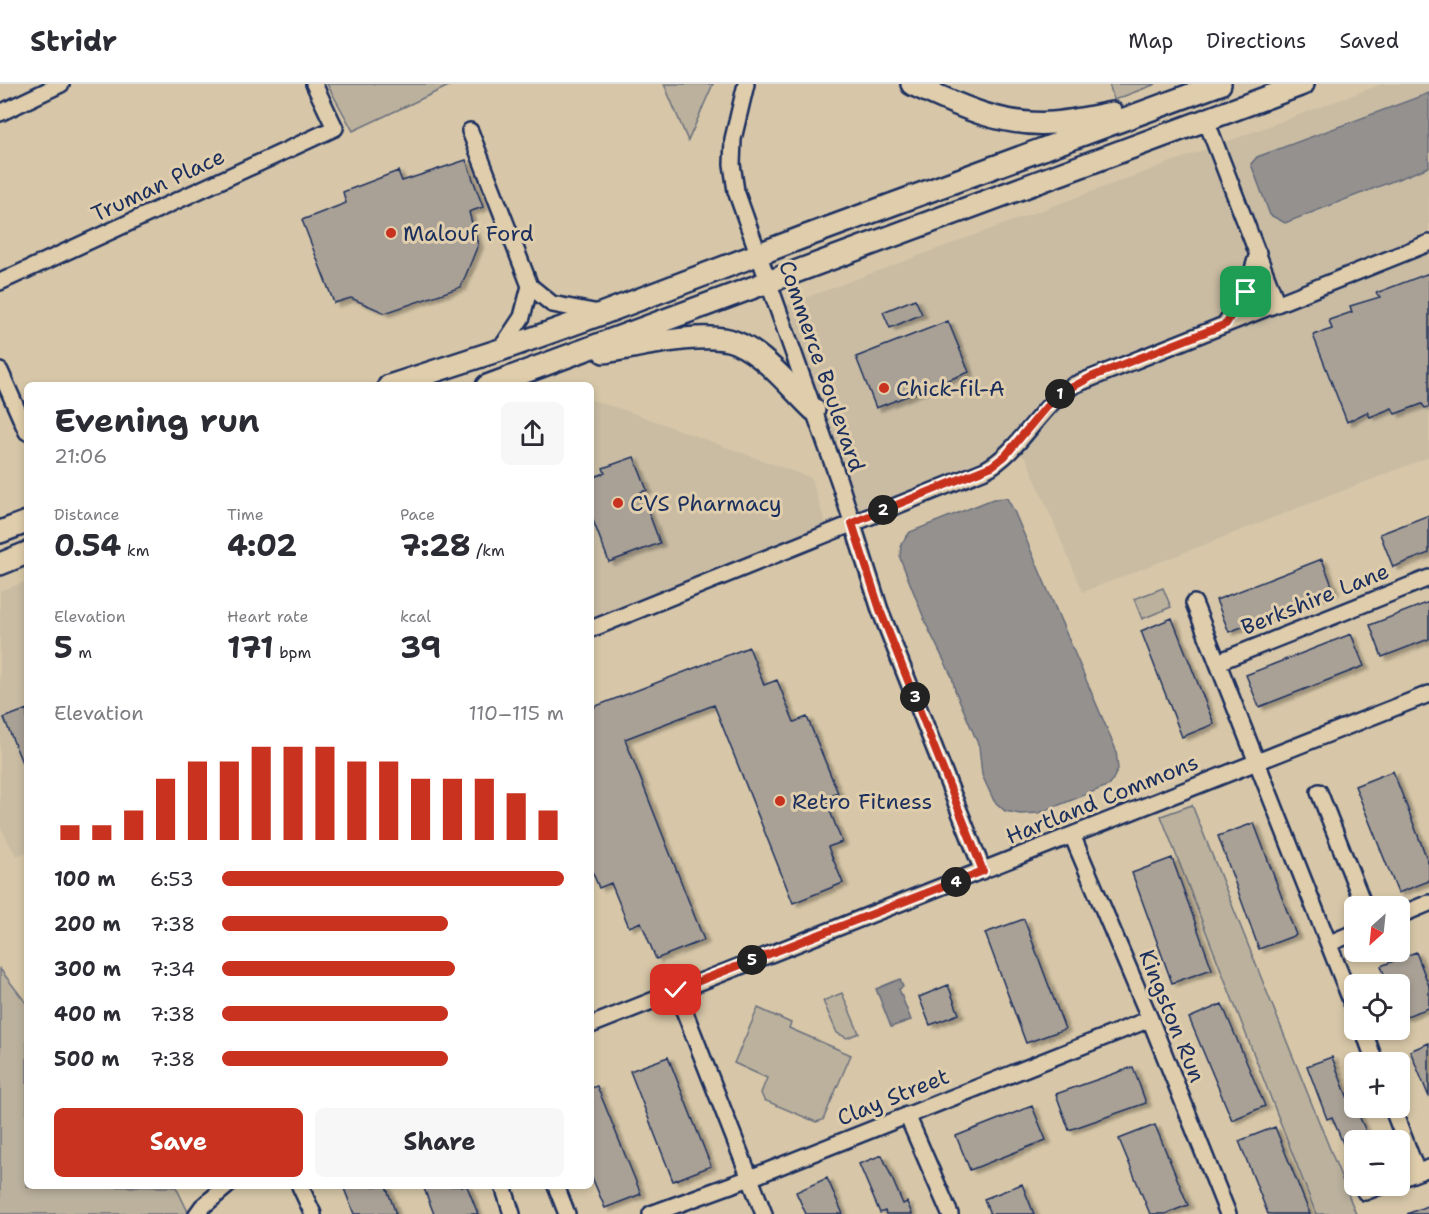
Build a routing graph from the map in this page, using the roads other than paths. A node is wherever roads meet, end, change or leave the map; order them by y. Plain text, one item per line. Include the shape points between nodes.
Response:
1 (61, 84) edge
2 (314, 84) edge
3 (746, 84) edge
4 (757, 84) edge
5 (912, 84) edge
6 (1220, 84) edge
7 (1303, 84) edge
8 (1169, 103) junction
9 (741, 108) junction
10 (0, 113) edge
11 (1206, 120) junction
12 (470, 131) dead end
13 (1429, 243) edge
14 (1258, 253) junction
15 (758, 254) junction
16 (768, 281) junction
17 (0, 282) edge
18 (530, 286) junction
19 (1277, 304) junction
20 (601, 314) junction
21 (1226, 324) junction
22 (500, 350) junction
23 (556, 360) junction
24 (0, 371) edge
25 (401, 382) edge
26 (497, 382) edge
27 (814, 410) junction
28 (24, 425) edge
29 (24, 523) edge
30 (852, 523) junction
31 (0, 532) edge
32 (24, 554) edge
33 (0, 564) edge
34 (1429, 578) edge
35 (1194, 603) dead end
36 (594, 628) edge
37 (1218, 662) junction
38 (1429, 694) edge
39 (1257, 762) junction
40 (1318, 792) dead end
41 (1072, 835) junction
42 (983, 871) junction
43 (1360, 896) edge
44 (1429, 903) edge
45 (1410, 911) edge
46 (1344, 937) edge
47 (1330, 943) junction
48 (1344, 981) edge
49 (676, 990) junction
50 (1150, 1019) junction
51 (594, 1024) edge
52 (907, 1115) junction
53 (1397, 1118) edge
54 (1423, 1170) edge
55 (750, 1178) junction
56 (223, 1189) edge
57 (301, 1189) edge
58 (504, 1189) edge
59 (557, 1189) edge
60 (197, 1214) edge
61 (313, 1214) edge
62 (512, 1214) edge
63 (567, 1214) edge
64 (651, 1214) edge
65 (764, 1214) edge
66 (950, 1214) edge
67 (1228, 1214) edge

1 - 10 street
2 - 17 street, Truman Place via 335,128
3 - 9 street, Commerce Boulevard
4 - 9 street, Commerce Boulevard
5 - 8 highway via 982,114 1025,122 1066,121
6 - 8 highway
7 - 11 highway
8 - 15 highway
9 - 15 street, Commerce Boulevard via 732,164 736,191
11 - 14 street
11 - 16 highway
12 - 18 street
13 - 19 street
14 - 19 street
14 - 21 street via 1246,292
15 - 16 street, Commerce Boulevard
15 - 20 highway
16 - 23 highway
16 - 27 street, Commerce Boulevard
18 - 20 street via 552,304
18 - 22 street via 522,317
19 - 21 street
20 - 22 highway
21 - 30 street via 1074,385 1053,400 1011,450 992,466
22 - 25 highway
23 - 26 highway
23 - 27 highway via 688,339 729,340 756,355
24 - 28 street
27 - 30 street, Commerce Boulevard
29 - 31 highway
30 - 36 street
30 - 42 street, Commerce Boulevard via 880,610
32 - 33 highway
34 - 37 street, Berkshire Lane
35 - 37 street
37 - 39 street
38 - 39 street, Hartland Commons
39 - 41 street, Hartland Commons
39 - 47 street
40 - 43 street
41 - 42 street, Hartland Commons
41 - 50 street, Kingston Run
42 - 49 street, Hartland Commons
44 - 45 street
46 - 47 street
47 - 48 street
49 - 51 street, Hartland Commons
49 - 55 street
50 - 52 street, Clay Street
50 - 67 street, Kingston Run
52 - 55 street, Clay Street
52 - 66 street
53 - 54 street
55 - 64 street, Clay Street
55 - 65 street
56 - 60 street
57 - 61 street
58 - 62 street
59 - 63 street

